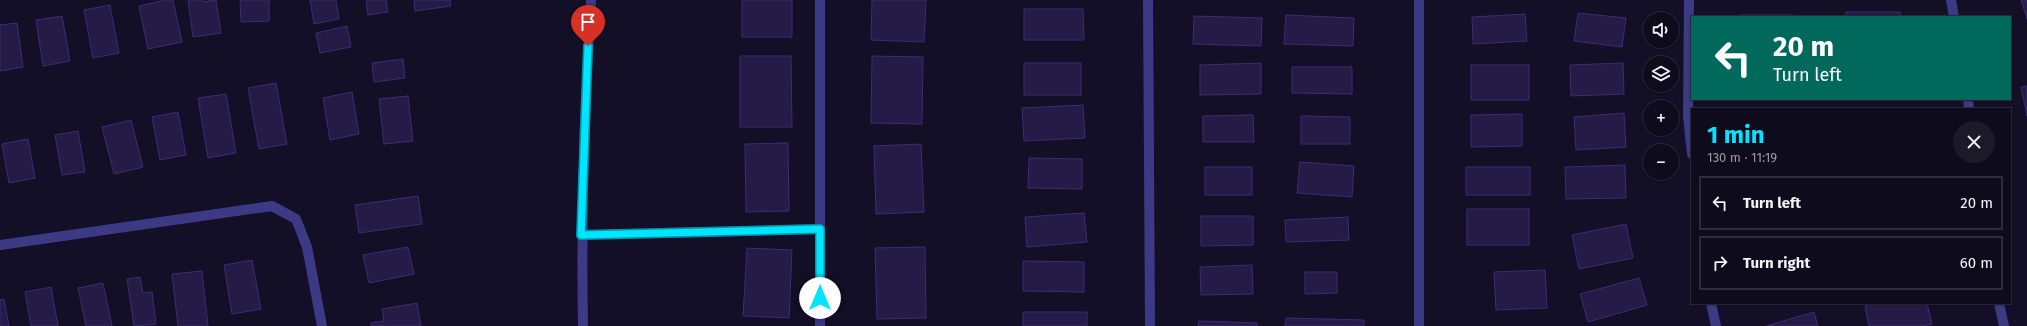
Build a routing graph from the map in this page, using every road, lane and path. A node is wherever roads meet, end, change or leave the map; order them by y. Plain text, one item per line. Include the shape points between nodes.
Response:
1 (592, 0) edge
2 (820, 0) edge
3 (1148, 0) edge
4 (1419, 0) edge
5 (1688, 0) edge
6 (1951, 0) edge
7 (1954, 16) edge
8 (1691, 145) edge
9 (820, 229) junction
10 (581, 235) junction
11 (0, 245) edge
12 (1711, 304) edge
13 (1999, 304) edge
14 (322, 326) edge
15 (583, 326) edge
16 (820, 326) edge
17 (1150, 326) edge
18 (1419, 326) edge
19 (1716, 326) edge
20 (2004, 326) edge

1 - 10 street via 587,61
2 - 9 street
3 - 17 street
4 - 18 street
5 - 8 street via 1688,117
6 - 7 street
9 - 10 street
9 - 16 street
10 - 15 street
11 - 14 street via 272,206 296,219 306,246
12 - 19 street
13 - 20 street

